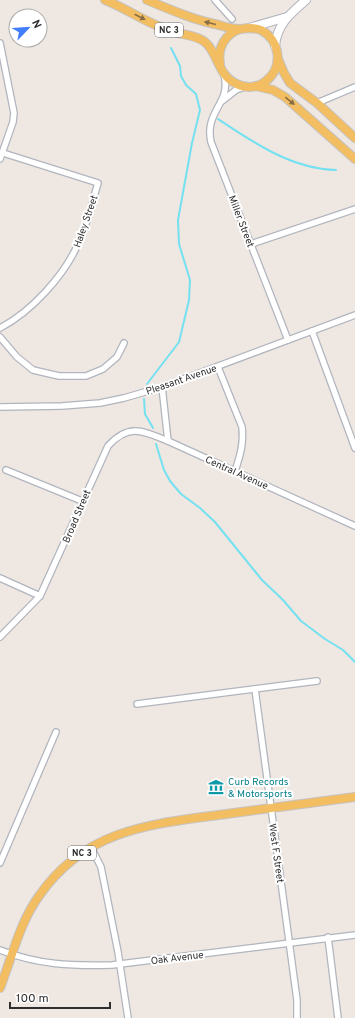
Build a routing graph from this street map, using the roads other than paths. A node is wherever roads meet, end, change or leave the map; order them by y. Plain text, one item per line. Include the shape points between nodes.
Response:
1 (105, 0) edge
2 (147, 0) edge
3 (215, 0) edge
4 (306, 0) edge
5 (287, 17) junction
6 (232, 20) dead end
7 (247, 28) junction
8 (0, 43) edge
9 (276, 46) junction
10 (278, 58) junction
11 (223, 72) junction
12 (251, 86) junction
13 (355, 87) edge
14 (222, 102) junction
15 (317, 103) junction
16 (355, 138) edge
17 (2, 153) junction
18 (0, 159) edge
19 (355, 159) edge
20 (355, 209) edge
21 (251, 244) junction
22 (355, 315) edge
23 (0, 328) edge
24 (312, 331) junction
25 (0, 337) edge
26 (288, 340) junction
27 (124, 343) dead end
28 (218, 366) junction
29 (162, 387) junction
30 (0, 407) edge
31 (168, 441) junction
32 (355, 448) edge
33 (6, 470) dead end
34 (235, 471) junction
35 (82, 501) junction
36 (355, 526) edge
37 (0, 578) edge
38 (40, 596) junction
39 (0, 637) edge
40 (318, 681) dead end
41 (255, 689) junction
42 (137, 704) dead end
43 (56, 732) dead end
44 (355, 797) edge
45 (271, 808) junction
46 (91, 847) junction
47 (0, 863) edge
48 (355, 935) edge
49 (328, 937) junction
50 (289, 943) junction
51 (0, 950) edge
52 (13, 955) junction
53 (120, 964) junction
54 (0, 988) edge
55 (128, 1018) edge
56 (297, 1018) edge
57 (338, 1018) edge

1 -> 11 main road, NC 3 via 163,28 201,40 209,46
7 -> 2 main road, NC 3 via 232,28 202,21
3 - 6 street
4 - 5 street
5 - 7 street
5 - 9 street via 277,34
7 - 9 main road via 265,33
7 - 11 main road via 232,33 223,43 219,56
8 - 17 street via 14,113
9 - 10 main road
10 - 12 main road via 273,74 267,80
10 - 15 main road via 290,83
11 - 12 main road via 234,83
11 - 14 street, Miller Street via 226,88
12 - 14 street, Miller Street via 236,90
12 -> 19 main road via 280,93
13 - 15 street
14 - 21 street, Miller Street via 211,120 210,138
15 - 16 main road
17 - 18 street
17 - 23 street, Haley Street via 98,183 74,254 42,295 20,316
20 - 21 street
21 - 26 street, Miller Street
22 - 24 street, Pleasant Avenue
24 - 26 street, Pleasant Avenue
24 - 32 street
25 - 27 street via 17,358 33,370 59,376 86,376 103,369 117,357
26 - 28 street, Pleasant Avenue
28 - 29 street, Pleasant Avenue
28 - 34 street via 242,427 241,454
29 - 30 street, Pleasant Avenue via 100,403 28,408
29 - 31 street
31 - 34 street, Central Avenue
31 - 35 street, Broad Street via 133,430 114,439 104,451
33 - 35 street
34 - 36 street, Central Avenue
35 - 38 street, Broad Street
37 - 38 street
38 - 39 street, Broad Street
40 - 41 street
41 - 42 street
41 - 45 street, West F Street
43 - 47 street
44 - 45 main road, NC 3
45 - 46 main road, NC 3 via 142,826
45 - 50 street, West F Street
46 - 52 main road, NC 3 via 63,868 39,896 27,915
46 - 53 street via 101,867
48 - 49 street, Oak Avenue
49 - 50 street, Oak Avenue
49 - 57 street
50 - 53 street, Oak Avenue
50 - 56 street, West F Street
51 - 52 street, Oak Avenue
52 - 53 street, Oak Avenue via 28,960 70,965
52 - 54 main road, NC 3
53 - 55 street

